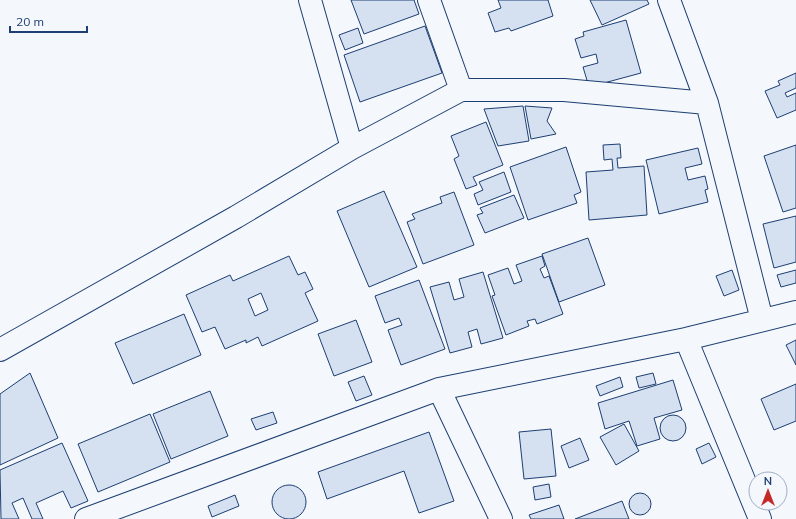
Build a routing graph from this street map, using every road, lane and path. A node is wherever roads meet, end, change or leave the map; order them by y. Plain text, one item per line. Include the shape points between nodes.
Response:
1 (310, 0) edge
2 (429, 0) edge
3 (670, 0) edge
4 (461, 90) junction
5 (707, 103) junction
6 (352, 148) junction
7 (796, 312) edge
8 (762, 320) junction
9 (686, 339) junction
10 (0, 350) edge
11 (439, 389) junction
12 (86, 519) edge
13 (501, 519) edge
14 (760, 519) edge

1 - 6 street
2 - 4 street
3 - 5 street
4 - 5 street via 564,90
4 - 6 street
5 - 8 street
6 - 10 street via 236,217
7 - 8 street
8 - 9 street
9 - 11 street
9 - 14 street
11 - 12 street
11 - 13 street

